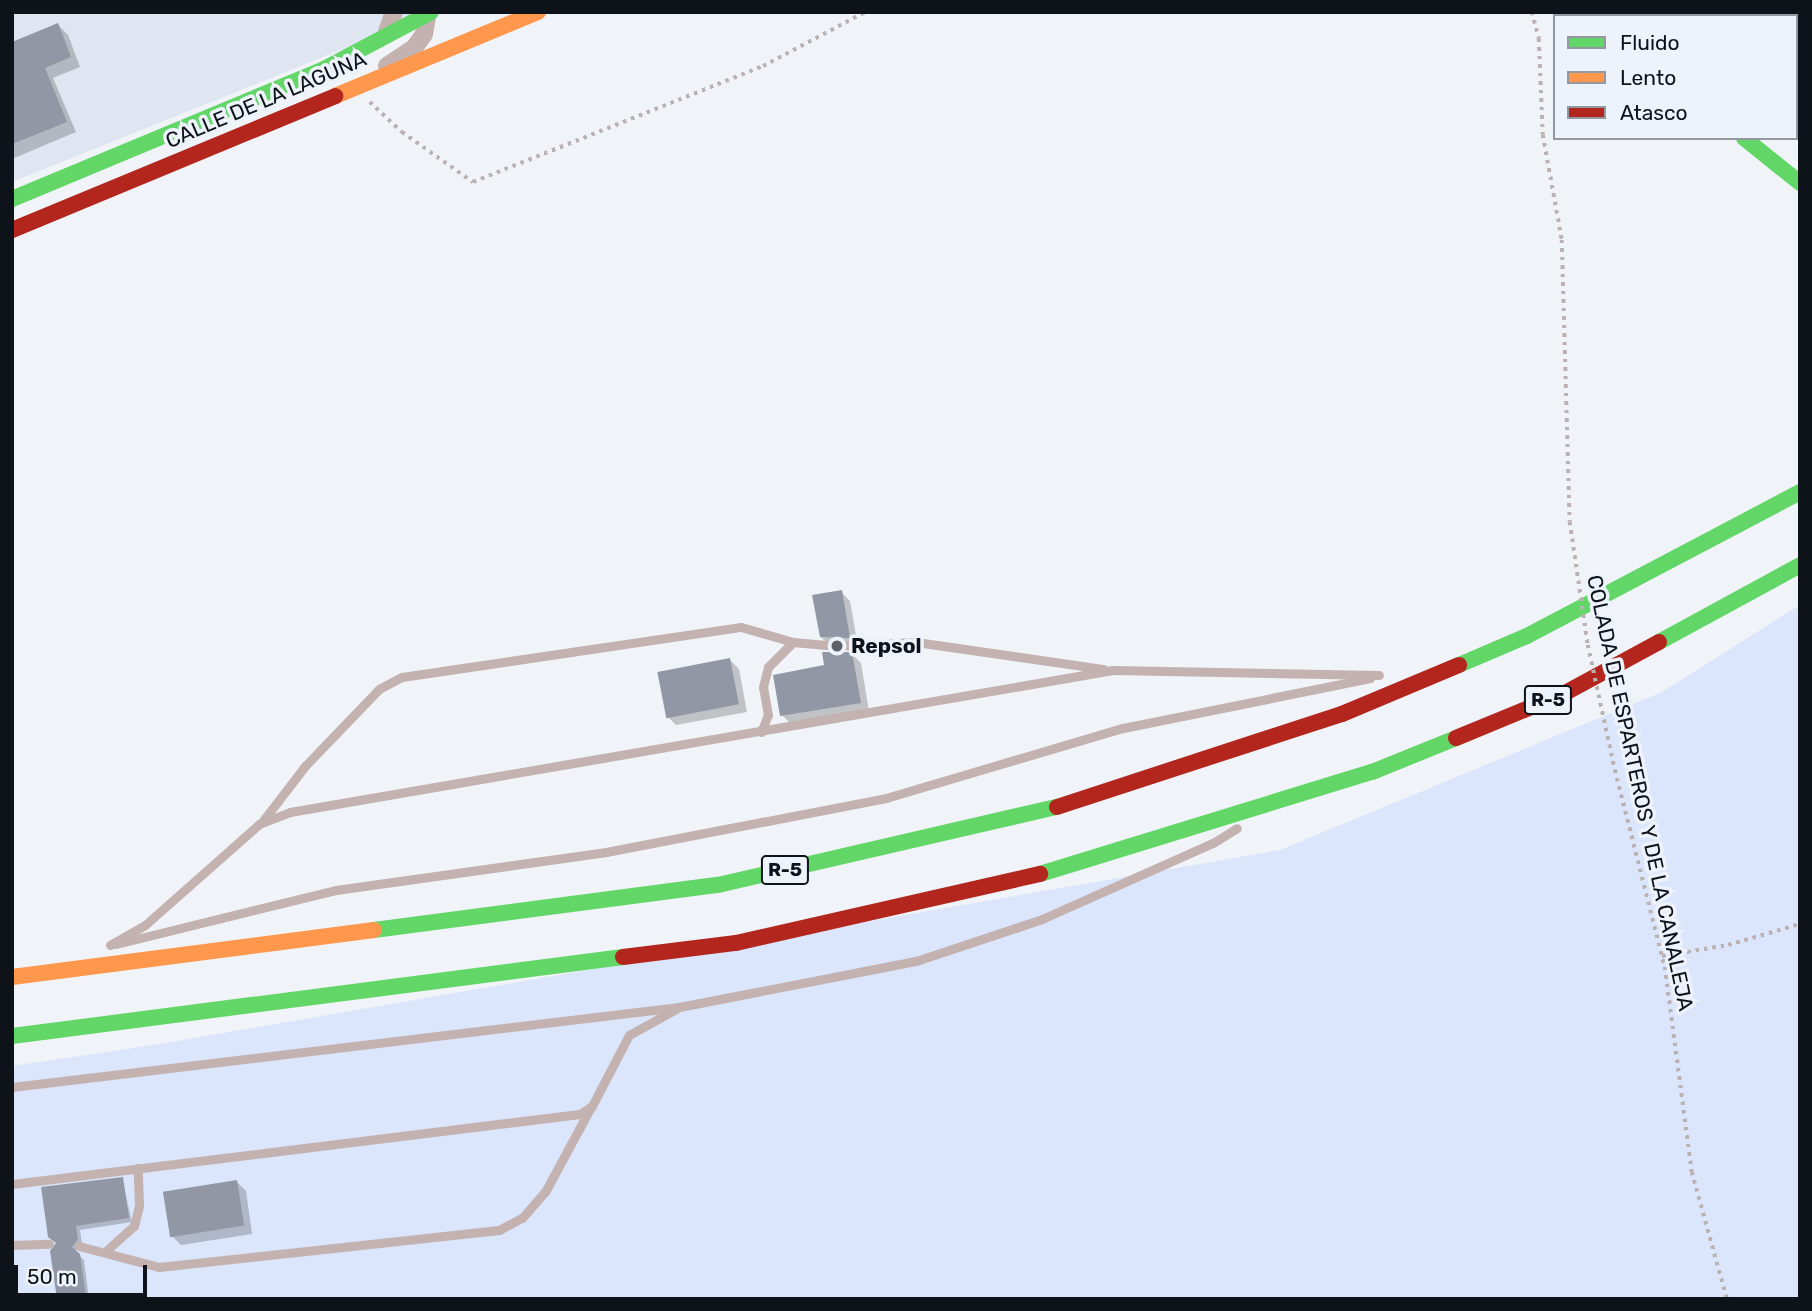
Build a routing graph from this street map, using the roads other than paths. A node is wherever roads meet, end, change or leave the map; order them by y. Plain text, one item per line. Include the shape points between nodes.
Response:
1 (394, 12) edge
2 (538, 12) edge
3 (429, 13) edge
4 (387, 32) junction
5 (357, 85) junction
6 (1746, 140) edge
7 (1800, 183) edge
8 (12, 199) edge
9 (12, 230) edge
10 (1800, 492) edge
11 (1800, 565) edge
12 (1527, 636) junction
13 (793, 642) junction
14 (1453, 649) dead end
15 (1112, 670) junction
16 (761, 732) junction
17 (1280, 801) junction
18 (259, 824) junction
19 (41, 955) dead end
20 (12, 967) edge
21 (12, 977) edge
22 (679, 1007) junction
23 (12, 1036) edge
24 (12, 1087) edge
25 (592, 1105) junction
26 (138, 1168) junction
27 (12, 1184) edge
28 (49, 1244) dead end
29 (12, 1245) edge
30 (79, 1246) dead end
31 (107, 1250) junction

1 - 4 street
2 - 5 main road, CALLE DE LA LAGUNA
3 - 4 main road, CALLE DE LA LAGUNA
3 - 5 street via 424,34 414,48
4 - 8 main road, CALLE DE LA LAGUNA via 324,69
5 - 9 main road, CALLE DE LA LAGUNA
6 - 7 main road
10 - 12 main road, R-5
11 - 17 main road, R-5 via 1565,692 1372,772
12 - 14 main road
12 - 21 main road, R-5 via 1342,714 1052,809 718,885
13 - 15 lane via 837,646 916,642
13 - 16 lane via 768,667 763,687 768,715
13 - 18 lane via 741,627 402,677 379,689 305,766
15 - 16 lane
15 - 18 lane via 1385,673 1123,728 886,798 606,852 336,890 154,938 103,946 145,925
16 - 18 lane via 290,812
17 - 22 lane via 1213,843 1042,919 916,961
17 - 23 main road, R-5 via 1061,869 736,943
19 - 20 main road
22 - 24 lane
22 - 25 lane via 629,1035
25 - 26 lane via 580,1114
25 - 31 lane via 545,1192 522,1218 499,1230 159,1268
26 - 27 lane
26 - 31 lane via 139,1206 134,1226
28 - 29 lane
30 - 31 lane

